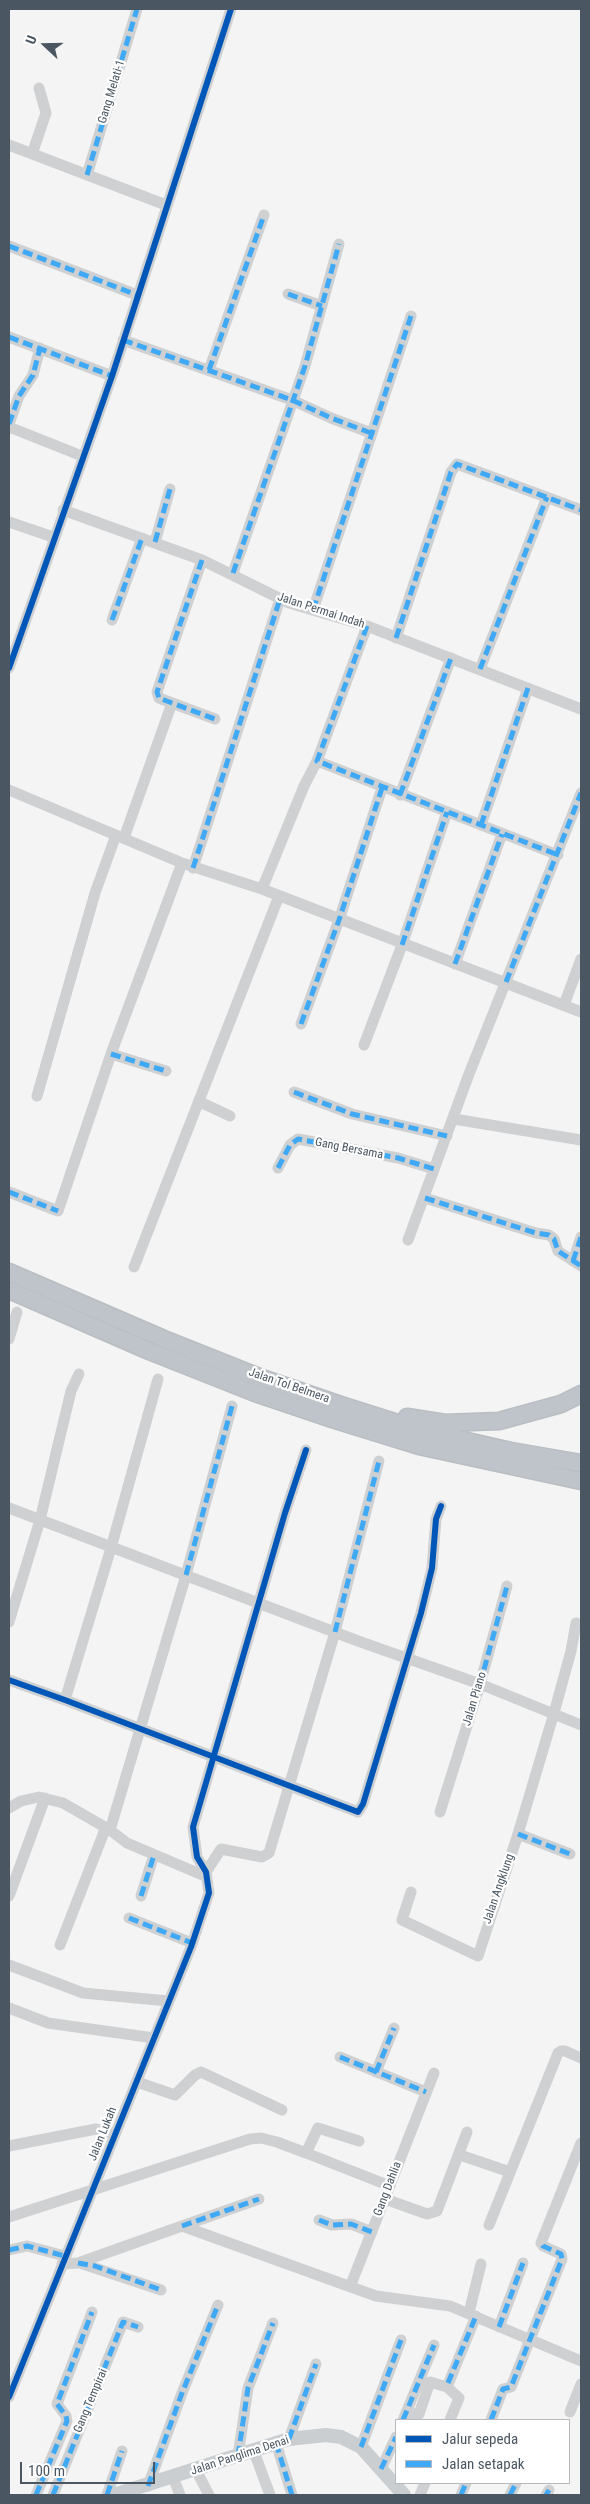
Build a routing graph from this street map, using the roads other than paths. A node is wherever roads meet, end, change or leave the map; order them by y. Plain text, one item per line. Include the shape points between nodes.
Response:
1 (137, 9) edge
2 (231, 9) edge
3 (38, 88) dead end
4 (9, 145) edge
5 (32, 154) junction
6 (86, 175) junction
7 (166, 205) junction
8 (264, 215) dead end
9 (339, 244) dead end
10 (9, 246) edge
11 (137, 294) junction
12 (288, 294) dead end
13 (322, 306) junction
14 (412, 316) dead end
15 (9, 336) edge
16 (123, 340) junction
17 (40, 348) junction
18 (209, 370) junction
19 (112, 376) junction
20 (292, 400) junction
21 (9, 425) edge
22 (372, 433) junction
23 (82, 456) junction
24 (170, 489) dead end
25 (547, 497) junction
26 (63, 510) junction
27 (581, 510) edge
28 (9, 522) edge
29 (53, 537) junction
30 (142, 538) junction
31 (154, 542) junction
32 (202, 560) junction
33 (233, 574) junction
34 (280, 599) junction
35 (313, 610) junction
36 (112, 620) dead end
37 (367, 626) junction
38 (396, 638) junction
39 (451, 658) junction
40 (9, 668) edge
41 (480, 669) junction
42 (528, 688) junction
43 (172, 703) junction
44 (581, 709) edge
45 (215, 719) dead end
46 (317, 761) junction
47 (382, 788) junction
48 (9, 790) edge
49 (581, 793) edge
50 (400, 795) junction
51 (447, 812) junction
52 (481, 825) junction
53 (502, 834) junction
54 (120, 837) junction
55 (558, 855) junction
56 (187, 865) junction
57 (262, 889) junction
58 (279, 896) junction
59 (339, 920) junction
60 (402, 945) junction
61 (581, 959) edge
62 (455, 964) junction
63 (506, 982) junction
64 (564, 1005) junction
65 (581, 1012) edge
66 (301, 1024) dead end
67 (364, 1045) dead end
68 (111, 1054) junction
69 (166, 1071) dead end
70 (294, 1092) dead end
71 (37, 1096) dead end
72 (200, 1102) junction
73 (230, 1116) dead end
74 (454, 1119) junction
75 (447, 1136) junction
76 (581, 1140) edge
77 (278, 1168) dead end
78 (434, 1169) junction
79 (9, 1192) edge
80 (424, 1198) junction
81 (581, 1237) edge
82 (408, 1240) dead end
83 (577, 1264) edge
84 (134, 1267) dead end
85 (9, 1272) edge
86 (9, 1290) edge
87 (17, 1312) dead end
88 (9, 1339) edge
89 (80, 1374) dead end
90 (158, 1379) dead end
91 (581, 1394) edge
92 (341, 1405) junction
93 (232, 1406) dead end
94 (306, 1450) dead end
95 (379, 1461) dead end
96 (581, 1463) edge
97 (581, 1481) edge
98 (441, 1506) dead end
99 (9, 1508) edge
100 (40, 1520) junction
101 (111, 1548) junction
102 (186, 1575) junction
103 (507, 1586) dead end
104 (260, 1603) junction
105 (9, 1622) edge
106 (576, 1623) dead end
107 (335, 1632) junction
108 (407, 1659) junction
109 (9, 1680) edge
110 (480, 1684) junction
111 (65, 1700) junction
112 (554, 1714) junction
113 (581, 1725) edge
114 (141, 1729) junction
115 (215, 1757) junction
116 (291, 1785) junction
117 (45, 1798) junction
118 (9, 1808) edge
119 (440, 1812) dead end
120 (108, 1829) junction
121 (518, 1834) junction
122 (570, 1854) dead end
123 (154, 1855) junction
124 (207, 1875) junction
125 (411, 1892) dead end
126 (9, 1896) edge
127 (141, 1896) dead end
128 (129, 1918) dead end
129 (192, 1943) junction
130 (60, 1945) dead end
131 (9, 1965) edge
132 (168, 2001) junction
133 (9, 2008) edge
134 (394, 2028) dead end
135 (154, 2038) junction
136 (340, 2057) dead end
137 (581, 2058) edge
138 (376, 2072) junction
139 (434, 2073) dead end
140 (137, 2082) junction
141 (426, 2092) junction
142 (282, 2110) dead end
143 (467, 2132) dead end
144 (114, 2134) junction
145 (359, 2141) dead end
146 (581, 2143) edge
147 (9, 2146) edge
148 (306, 2154) junction
149 (460, 2155) junction
150 (510, 2172) junction
151 (390, 2186) junction
152 (91, 2192) junction
153 (259, 2199) dead end
154 (385, 2199) junction
155 (9, 2217) edge
156 (319, 2220) dead end
157 (489, 2225) dead end
158 (182, 2226) junction
159 (372, 2232) junction
160 (9, 2250) edge
161 (64, 2260) junction
162 (523, 2262) dead end
163 (78, 2263) junction
164 (481, 2264) dead end
165 (350, 2287) junction
166 (161, 2290) dead end
167 (218, 2305) dead end
168 (92, 2312) dead end
169 (473, 2315) junction
170 (273, 2323) dead end
171 (499, 2326) junction
172 (138, 2327) dead end
173 (401, 2340) dead end
174 (530, 2340) junction
175 (434, 2345) dead end
176 (581, 2361) edge
177 (316, 2364) dead end
178 (581, 2384) edge
179 (447, 2386) junction
180 (9, 2397) edge
181 (570, 2412) dead end
182 (404, 2417) edge
183 (450, 2419) edge
184 (491, 2419) edge
185 (290, 2439) junction
186 (395, 2439) edge
187 (276, 2443) junction
188 (361, 2447) junction
189 (254, 2450) junction
190 (122, 2451) dead end
191 (238, 2456) junction
192 (381, 2469) junction
193 (196, 2470) junction
194 (173, 2477) junction
195 (148, 2486) junction
196 (36, 2495) edge
197 (53, 2495) edge
198 (107, 2495) edge
199 (114, 2495) edge
200 (180, 2495) edge
201 (209, 2495) edge
202 (270, 2495) edge
203 (292, 2495) edge
204 (404, 2495) edge

1 - 6 street, Gang Melati-1
2 - 7 street
3 - 5 street via 46,113
4 - 5 street
5 - 6 street
6 - 7 street
7 - 11 street
8 - 18 street
9 - 13 street
10 - 11 street
11 - 16 street
12 - 13 street
13 - 20 street
14 - 22 street
15 - 17 street
16 - 18 street
16 - 19 street
17 - 19 street
17 - 21 street via 33,375 19,396
18 - 20 street
19 - 23 street
20 - 22 street
20 - 33 street
21 - 23 street
22 - 35 street
23 - 26 street
24 - 31 street
25 - 27 street
25 - 38 street via 461,464 454,466
25 - 41 street
26 - 29 street
26 - 30 street, Jalan Permai Indah
28 - 29 street
29 - 40 street
30 - 31 street, Jalan Permai Indah
30 - 36 street
31 - 32 street, Jalan Permai Indah
32 - 33 street, Jalan Permai Indah
32 - 43 street via 158,686 160,698
33 - 34 street, Jalan Permai Indah
34 - 35 street, Jalan Permai Indah
34 - 56 street
35 - 37 street, Jalan Permai Indah
37 - 38 street, Jalan Permai Indah
37 - 46 street
38 - 39 street, Jalan Permai Indah
39 - 41 street, Jalan Permai Indah
39 - 50 street
41 - 42 street, Jalan Permai Indah
42 - 44 street, Jalan Permai Indah
42 - 52 street
43 - 45 street
43 - 54 street
46 - 47 street
46 - 57 street
47 - 50 street
47 - 59 street
48 - 54 street
49 - 55 street
50 - 51 street
51 - 52 street
51 - 60 street
52 - 53 street
53 - 55 street
53 - 62 street
54 - 56 street
54 - 71 street via 95,893
55 - 63 street
56 - 57 street
56 - 68 street
57 - 58 street
58 - 59 street
58 - 72 street
59 - 60 street
59 - 66 street
60 - 62 street
60 - 67 street
61 - 64 street
62 - 63 street
63 - 64 street
63 - 74 street
64 - 65 street
68 - 69 street
68 - 79 street via 58,1211
70 - 75 street via 352,1114
72 - 73 street
72 - 84 street
74 - 75 street
74 - 76 street
75 - 78 street
77 - 78 street, Gang Bersama via 290,1145 298,1140 398,1158
78 - 80 street
80 - 82 street
80 - 83 street via 549,1235 558,1251
81 - 83 street
85 - 92 highway, Jalan Tol Belmera via 173,1343
86 - 97 highway, Jalan Tol Belmera via 255,1393 419,1446
87 - 88 street
89 - 100 street via 72,1391
90 - 101 street
91 - 92 highway via 561,1404 526,1414 472,1423 445,1423
92 - 96 highway, Jalan Tol Belmera via 423,1431
93 - 102 street
94 - 104 street
95 - 107 street
98 - 108 street via 436,1519 432,1568
99 - 100 street
100 - 101 street
100 - 105 street
101 - 102 street
101 - 111 street
102 - 104 street
102 - 114 street
103 - 110 street, Jalan Piano
104 - 107 street
104 - 115 street
106 - 112 street, Jalan Angklung
107 - 108 street
107 - 116 street
108 - 110 street
108 - 116 street via 362,1809 356,1812
109 - 111 street
110 - 112 street
110 - 119 street, Jalan Piano
111 - 114 street
112 - 113 street
112 - 121 street, Jalan Angklung
114 - 115 street
114 - 120 street
115 - 116 street
115 - 124 street via 193,1827 197,1857
116 - 124 street via 266,1856 221,1849
117 - 118 street via 32,1798
117 - 120 street via 63,1803
117 - 126 street
120 - 123 street via 127,1843
120 - 130 street
121 - 122 street
121 - 125 street, Jalan Angklung via 478,1956 402,1920
123 - 124 street
123 - 127 street
124 - 129 street, Jalan Lukah via 209,1893
128 - 129 street
129 - 132 street, Jalan Lukah
131 - 132 street via 83,1993
132 - 135 street, Jalan Lukah
133 - 135 street via 48,2023
134 - 138 street
135 - 140 street, Jalan Lukah
136 - 138 street
137 - 150 street via 565,2051 558,2053
138 - 141 street
139 - 141 street, Gang Dahlia
140 - 142 street via 175,2095 201,2072
140 - 144 street, Jalan Lukah
141 - 151 street, Gang Dahlia
143 - 149 street
144 - 147 street via 96,2129
144 - 152 street, Jalan Lukah
145 - 148 street via 318,2128
146 - 174 street via 541,2243 562,2256
148 - 151 street
148 - 152 street via 277,2142 250,2139
149 - 150 street
149 - 154 street via 436,2211 427,2214
150 - 157 street
151 - 154 street, Gang Dahlia
152 - 155 street
152 - 161 street, Jalan Lukah
153 - 158 street
154 - 159 street, Gang Dahlia
156 - 159 street via 332,2225 351,2224
158 - 163 street
158 - 165 street
159 - 165 street, Gang Dahlia
160 - 161 street via 27,2246
161 - 163 street
161 - 180 street, Jalan Lukah
162 - 171 street
163 - 166 street
164 - 169 street
165 - 169 street via 376,2296 450,2306
167 - 195 street
168 - 196 street via 57,2404 67,2421
169 - 171 street
169 - 179 street
170 - 191 street via 248,2388
171 - 174 street
172 - 197 street, Gang Tempirai via 123,2322
173 - 188 street
174 - 176 street
174 - 184 street via 511,2387 504,2389
175 - 182 street
177 - 185 street
178 - 181 street
179 - 182 street via 430,2382 419,2414
179 - 183 street via 458,2398
185 - 187 main road, Jalan Panglima Denai
185 - 188 main road, Jalan Panglima Denai via 326,2434
186 - 192 street
187 - 189 main road, Jalan Panglima Denai
187 - 203 street
188 - 192 main road, Jalan Panglima Denai
189 - 191 main road, Jalan Panglima Denai
189 - 202 street
190 - 198 street
191 - 193 main road, Jalan Panglima Denai
192 - 204 main road, Jalan Panglima Denai
193 - 194 main road, Jalan Panglima Denai
193 - 201 street
194 - 195 main road, Jalan Panglima Denai
194 - 200 street
195 - 199 main road, Jalan Panglima Denai

